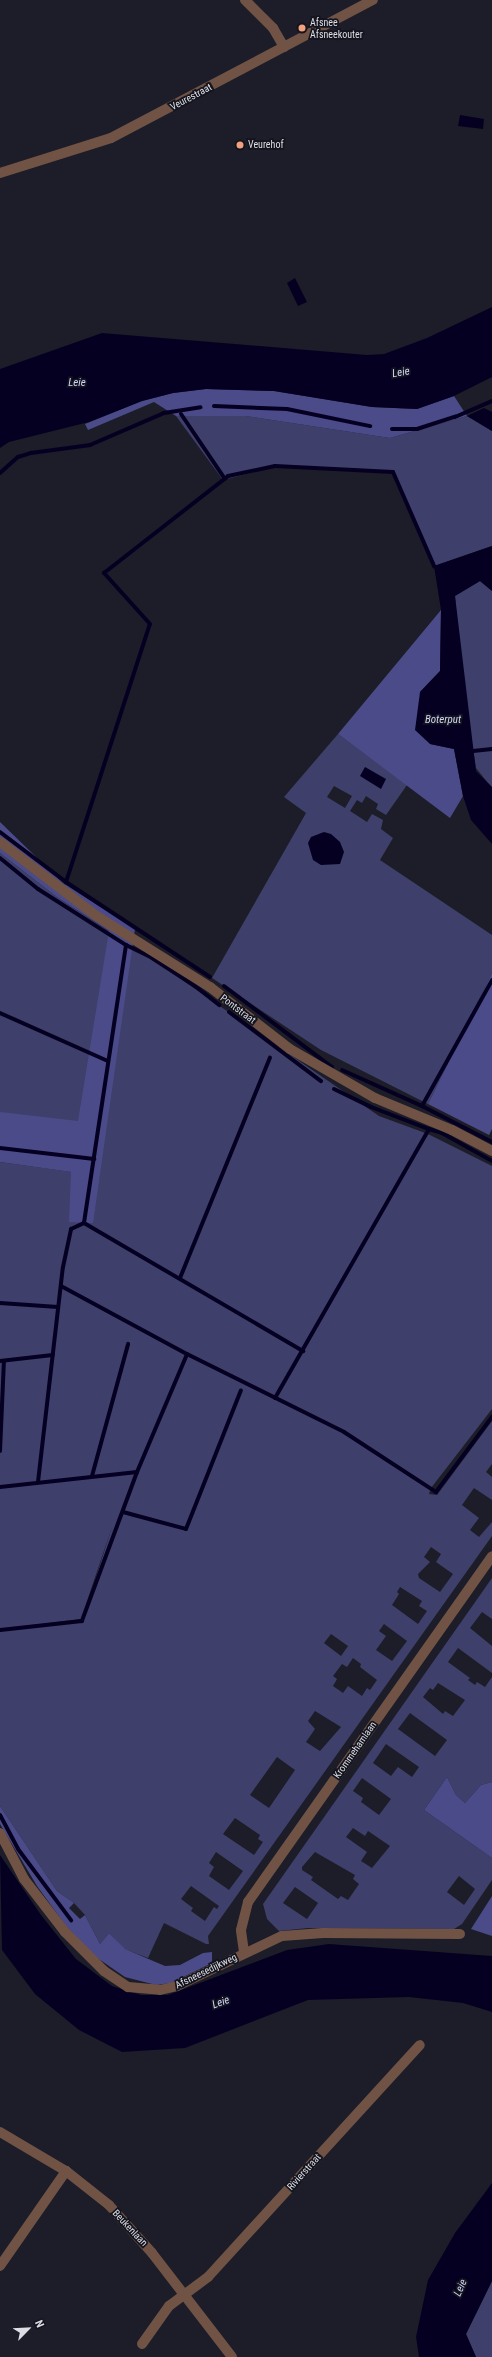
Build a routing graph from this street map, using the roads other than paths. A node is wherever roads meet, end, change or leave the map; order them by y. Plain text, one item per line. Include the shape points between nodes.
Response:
1 (245, 0) edge
2 (373, 0) edge
3 (284, 47) junction
4 (0, 173) edge
5 (0, 842) edge
6 (492, 1151) edge
7 (492, 1556) edge
8 (0, 1833) edge
9 (460, 1934) dead end
10 (244, 1952) junction
11 (420, 2045) dead end
12 (0, 2132) edge
13 (66, 2171) junction
14 (0, 2266) edge
15 (184, 2294) junction
16 (142, 2344) dead end
17 (232, 2357) edge

1 - 3 street via 273,28
2 - 3 street, Veurestraat
3 - 4 street, Veurestraat via 111,138
5 - 6 street, Pontstraat via 95,915 210,987 290,1049 375,1098 452,1130
7 - 10 street, Krommehamlaan via 248,1902 241,1930
8 - 10 street, Afsneesedijkweg via 24,1879 65,1932 104,1970 128,1987 160,1990 177,1986
9 - 10 street, Afsneesedijkweg via 323,1933 282,1936
11 - 15 street, Rivierstraat via 208,2277
12 - 13 street, Beukenlaan
13 - 14 street
13 - 15 street, Beukenlaan via 130,2226
15 - 16 street via 169,2306
15 - 17 street, Beukenlaan

